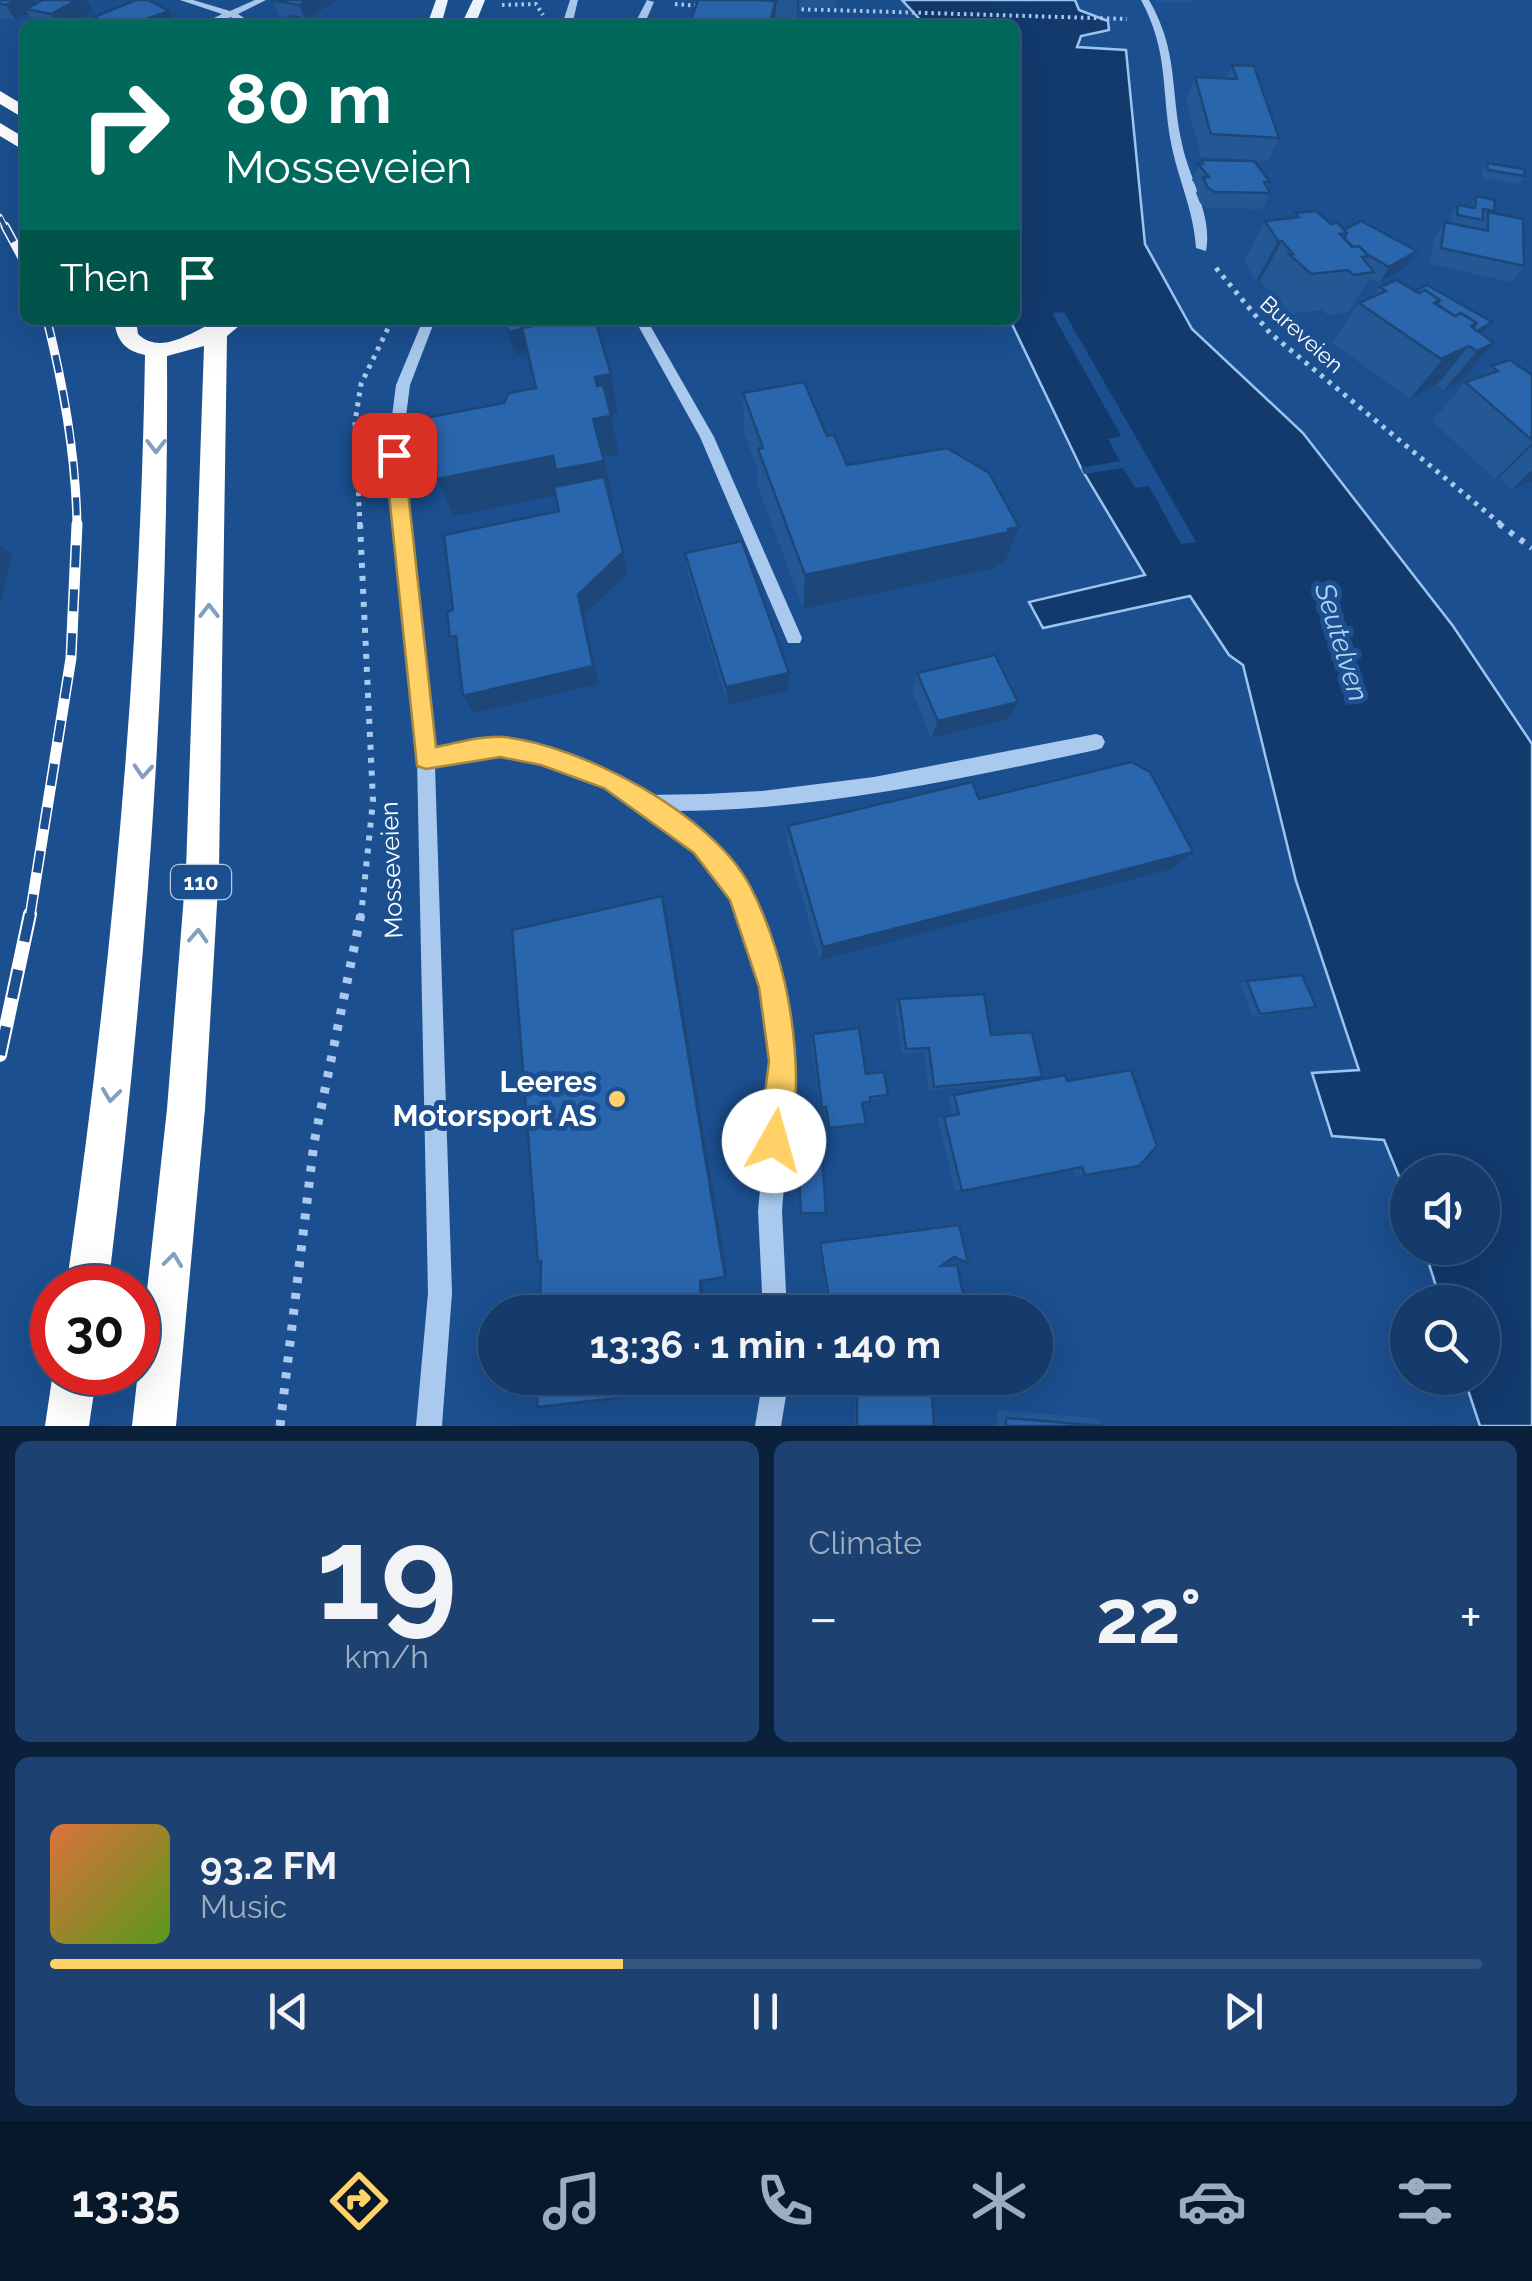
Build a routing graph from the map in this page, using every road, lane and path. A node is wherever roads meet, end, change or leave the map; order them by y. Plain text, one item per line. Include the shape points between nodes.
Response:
1 (184, 0) edge
2 (262, 0) edge
3 (560, 0) edge
4 (1145, 0) edge
5 (650, 2) edge
6 (573, 4) edge
7 (706, 6) edge
8 (778, 9) edge
9 (230, 14) junction
10 (1133, 19) dead end
11 (216, 20) edge
12 (241, 20) edge
13 (1202, 248) joint
14 (125, 325) edge
15 (390, 325) edge
16 (426, 325) edge
17 (644, 325) edge
18 (226, 328) edge
19 (156, 349) junction
20 (1532, 548) edge
21 (794, 638) dead end
22 (1096, 742) dead end
23 (426, 759) junction
24 (648, 803) junction
25 (90, 1265) edge
26 (774, 1295) edge
27 (72, 1395) edge
28 (773, 1395) edge
29 (67, 1426) edge
30 (154, 1426) edge
31 (280, 1426) edge
32 (429, 1426) edge
33 (768, 1426) edge

1 - 9 street
2 - 9 street
3 - 6 street
4 - 13 street via 1168,48 1176,141
5 - 7 path
8 - 10 path
9 - 11 street
9 - 12 street
13 - 20 path, Bureveien via 1270,334
14 - 19 highway via 133,341
15 - 31 path via 360,384 355,422 371,854 314,1143
16 - 23 street, Mosseveien via 396,406 394,455
17 - 21 street via 708,437
18 - 19 highway, 110 via 186,347
30 -> 18 highway, 110 via 197,959 208,449
19 -> 25 highway, 110 via 155,539 137,851
22 - 24 street via 776,798
23 - 24 street via 500,747 542,754
23 - 32 street, Mosseveien via 440,1293
24 - 26 street via 703,845 734,883 773,987 784,1061 770,1211
27 - 29 highway
28 - 33 street

